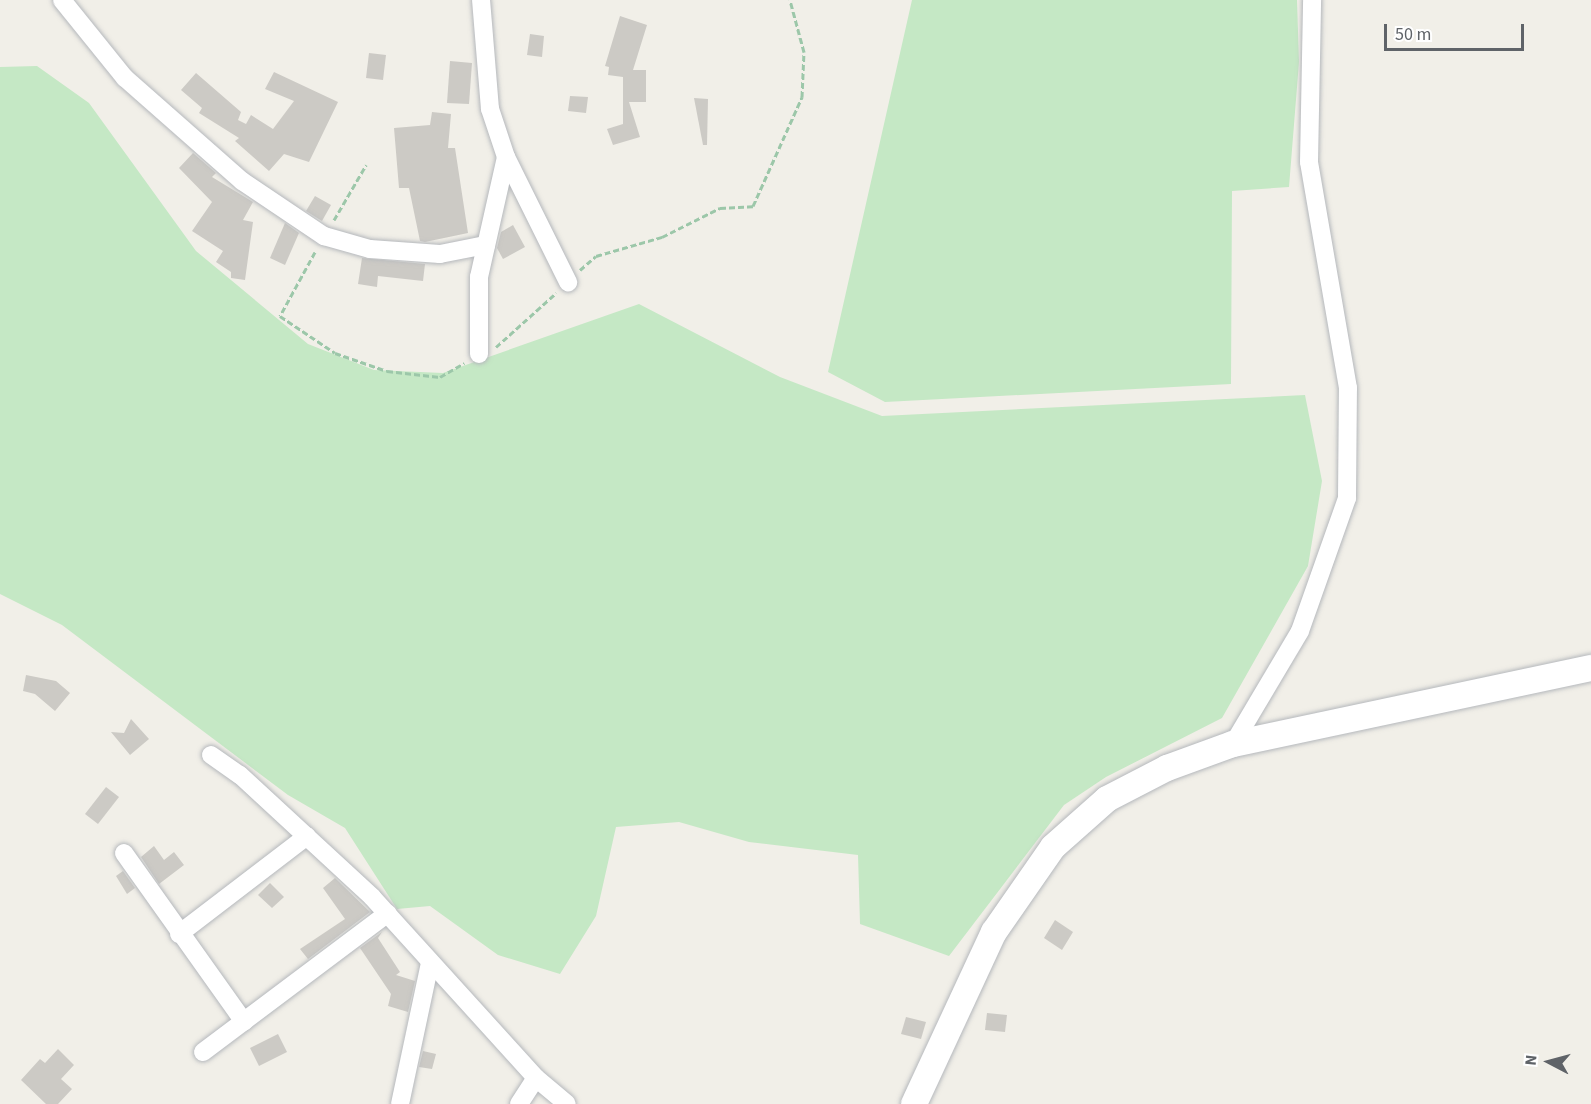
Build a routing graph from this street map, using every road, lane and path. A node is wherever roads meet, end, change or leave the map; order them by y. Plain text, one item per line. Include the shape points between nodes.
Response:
1 (62, 0) edge
2 (481, 0) edge
3 (1312, 0) edge
4 (506, 157) junction
5 (486, 245) junction
6 (568, 282) dead end
7 (479, 354) dead end
8 (1591, 668) edge
9 (1233, 744) junction
10 (211, 755) dead end
11 (307, 836) junction
12 (124, 854) dead end
13 (388, 913) junction
14 (179, 934) junction
15 (430, 963) junction
16 (244, 1022) junction
17 (203, 1052) dead end
18 (536, 1078) junction
19 (400, 1104) edge
20 (519, 1104) edge
21 (567, 1104) edge
22 (914, 1104) edge

1 - 5 street via 125,78 242,181 324,236 370,249 440,254
2 - 4 street via 490,109
3 - 9 street via 1309,162 1348,388 1347,498 1300,631
4 - 5 street
4 - 6 street
5 - 7 street via 479,277
8 - 9 street
9 - 22 street via 1167,768 1107,799 1053,847 994,932
10 - 11 street
11 - 13 street
11 - 14 street
12 - 14 street
13 - 15 street
13 - 16 street
14 - 16 street
15 - 18 street
15 - 19 street
16 - 17 street
18 - 20 street
18 - 21 street

